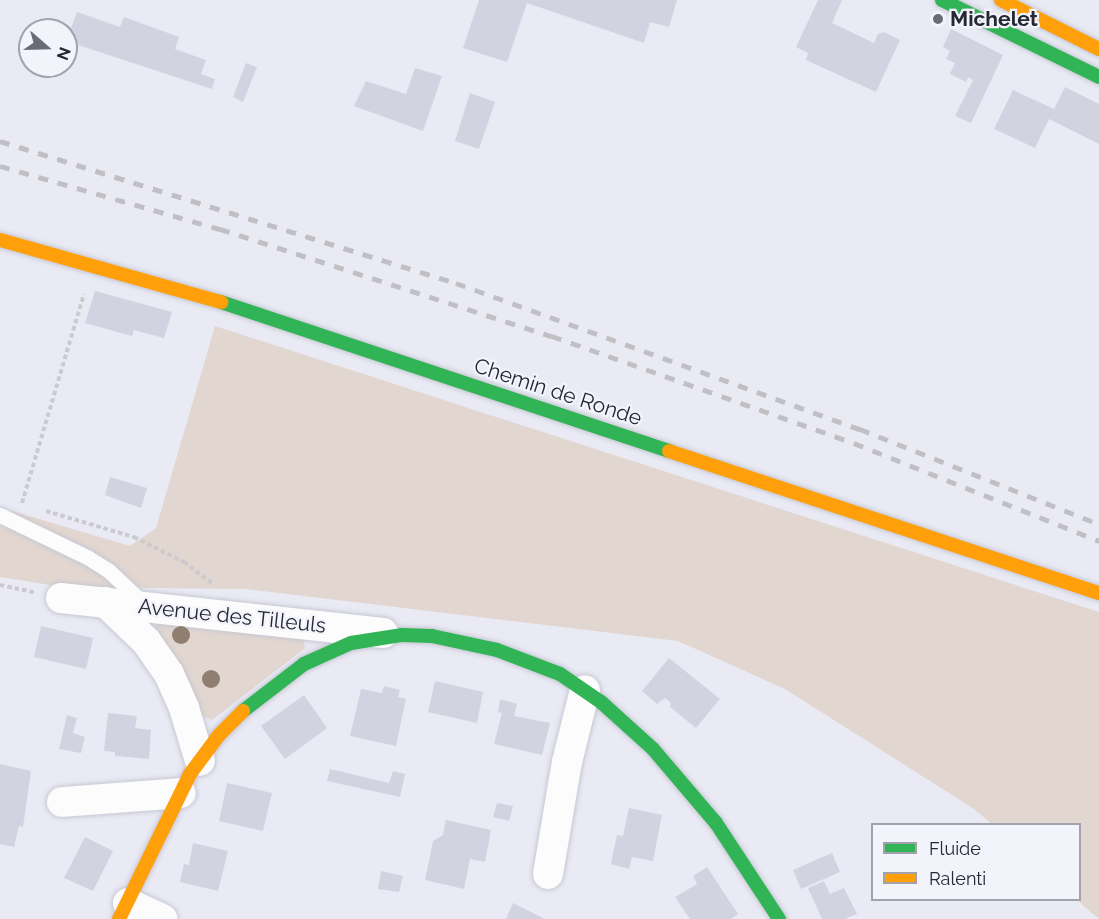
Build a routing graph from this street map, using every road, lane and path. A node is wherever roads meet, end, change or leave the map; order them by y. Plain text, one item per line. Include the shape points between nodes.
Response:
1 (942, 0) edge
2 (1001, 0) edge
3 (1099, 49) edge
4 (1099, 77) edge
5 (0, 240) edge
6 (93, 265) junction
7 (0, 515) edge
8 (1099, 593) edge
9 (61, 598) dead end
10 (105, 602) junction
11 (146, 607) junction
12 (249, 618) junction
13 (402, 635) junction
14 (585, 690) junction
15 (200, 761) junction
16 (181, 793) junction
17 (62, 802) dead end
18 (548, 874) dead end
19 (124, 911) edge
20 (162, 919) edge
21 (779, 919) edge

1 - 4 street
2 - 3 street
5 - 6 street, Chemin de Ronde
6 - 8 street, Chemin de Ronde via 301,328
6 - 12 path via 22,504 160,548 207,578
7 - 11 lane via 87,557 122,582
9 - 10 street, Avenue des Tilleuls
10 - 11 street, Avenue des Tilleuls
10 - 15 street via 146,641 169,674
11 - 12 street, Avenue des Tilleuls
12 - 13 street, Avenue des Tilleuls
13 - 14 street via 443,638 498,650 560,674
13 - 15 street via 351,644 304,664 257,698 219,735
14 - 18 street via 573,729
14 - 21 street via 653,749 683,784 744,861
15 - 16 street
16 - 17 street
16 - 19 street
19 - 20 street

